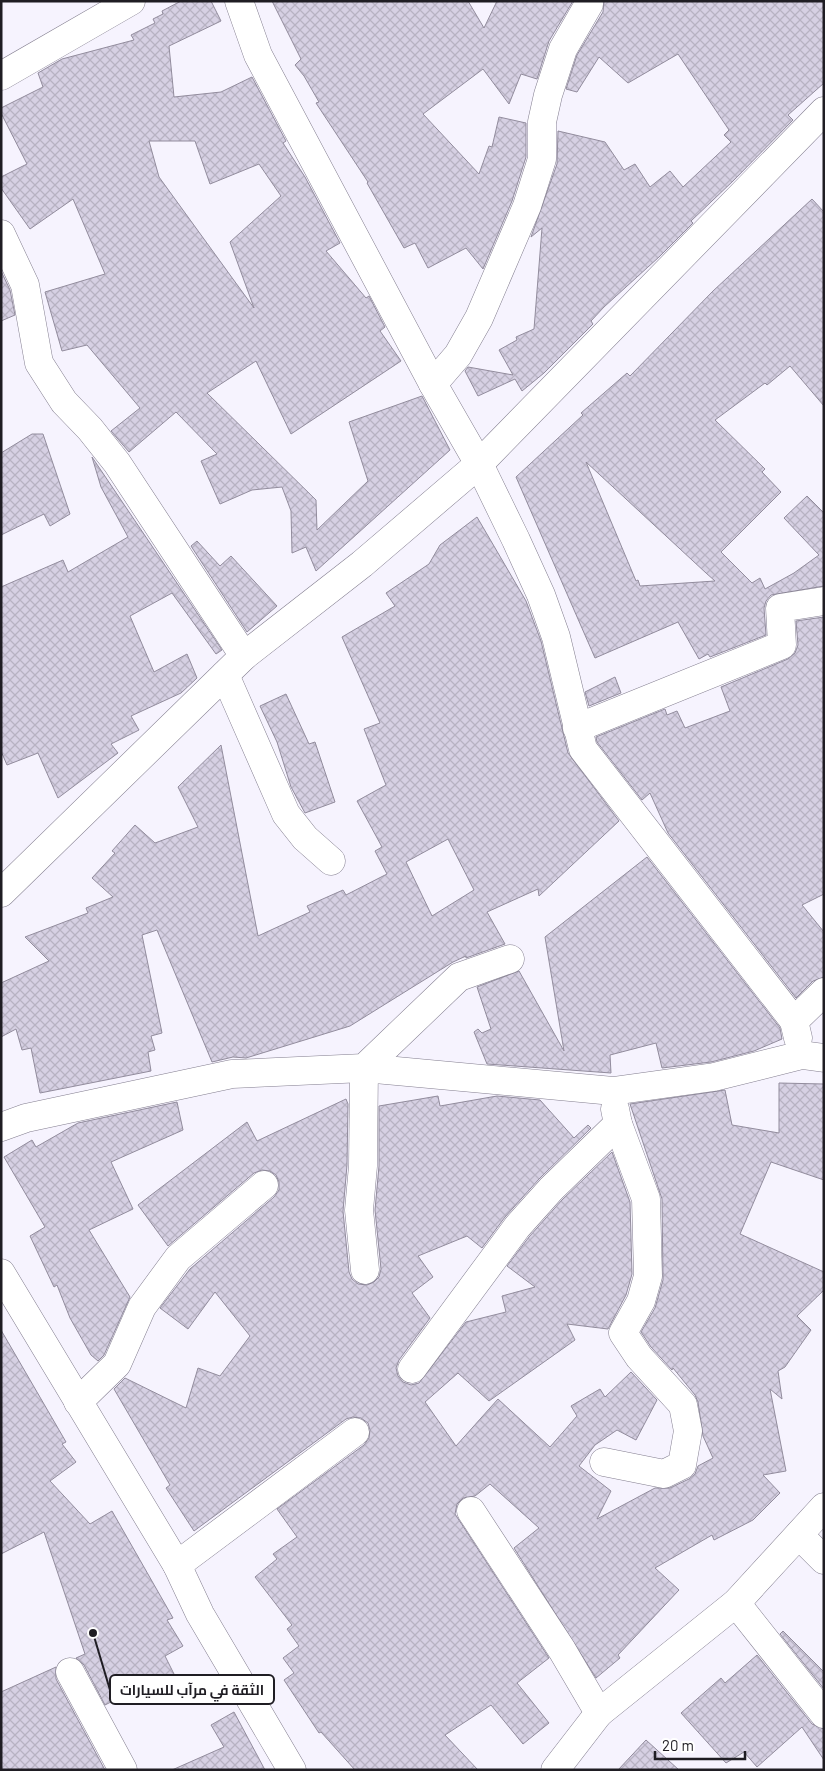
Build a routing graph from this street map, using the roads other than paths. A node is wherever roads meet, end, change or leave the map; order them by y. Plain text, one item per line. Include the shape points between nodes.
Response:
1 (131, 1) edge
2 (238, 1) edge
3 (589, 4) dead end
4 (1, 76) edge
5 (824, 111) edge
6 (1, 234) edge
7 (433, 384) junction
8 (479, 464) junction
9 (824, 602) edge
10 (244, 656) junction
11 (225, 675) junction
12 (577, 728) junction
13 (331, 861) dead end
14 (1, 893) edge
15 (510, 958) dead end
16 (824, 992) edge
17 (794, 1021) junction
18 (813, 1056) edge
19 (364, 1068) junction
20 (612, 1091) junction
21 (618, 1124) junction
22 (1, 1128) edge
23 (264, 1185) dead end
24 (365, 1270) dead end
25 (1, 1273) edge
26 (412, 1369) dead end
27 (78, 1402) junction
28 (355, 1432) dead end
29 (604, 1462) dead end
30 (824, 1507) edge
31 (471, 1511) dead end
32 (798, 1535) junction
33 (824, 1560) edge
34 (177, 1564) junction
35 (736, 1603) junction
36 (70, 1672) dead end
37 (599, 1713) junction
38 (824, 1714) edge
39 (290, 1769) edge
40 (123, 1770) edge
41 (556, 1770) edge

1 - 4 street
2 - 7 street via 258,55
3 - 7 street via 563,49 551,86 542,122 542,159 527,206 479,318 458,355
5 - 8 street
6 - 10 street via 26,285 39,363 64,402 117,463
7 - 8 street
8 - 10 street via 362,564
8 - 12 street via 541,595 556,636
9 - 12 street via 780,608 782,645
10 - 11 street
11 - 13 street via 286,814 305,838
11 - 14 street
12 - 17 street via 583,749
15 - 19 street via 459,977
16 - 17 street
17 - 18 street
18 - 20 street via 714,1077
19 - 20 street
19 - 22 street via 232,1074 26,1118
19 - 24 street via 359,1210
20 - 21 street
21 - 26 street via 551,1188 517,1228
21 - 29 street via 646,1199 647,1228 648,1276 641,1301 623,1333 639,1357 683,1405 688,1430 682,1465 664,1474
23 - 27 street via 178,1258 142,1307 117,1364
25 - 27 street
27 - 34 street
28 - 34 street
30 - 32 street
31 - 37 street
32 - 33 street
32 - 35 street
34 - 39 street via 200,1614
35 - 37 street
35 - 38 street
36 - 40 street
37 - 41 street

